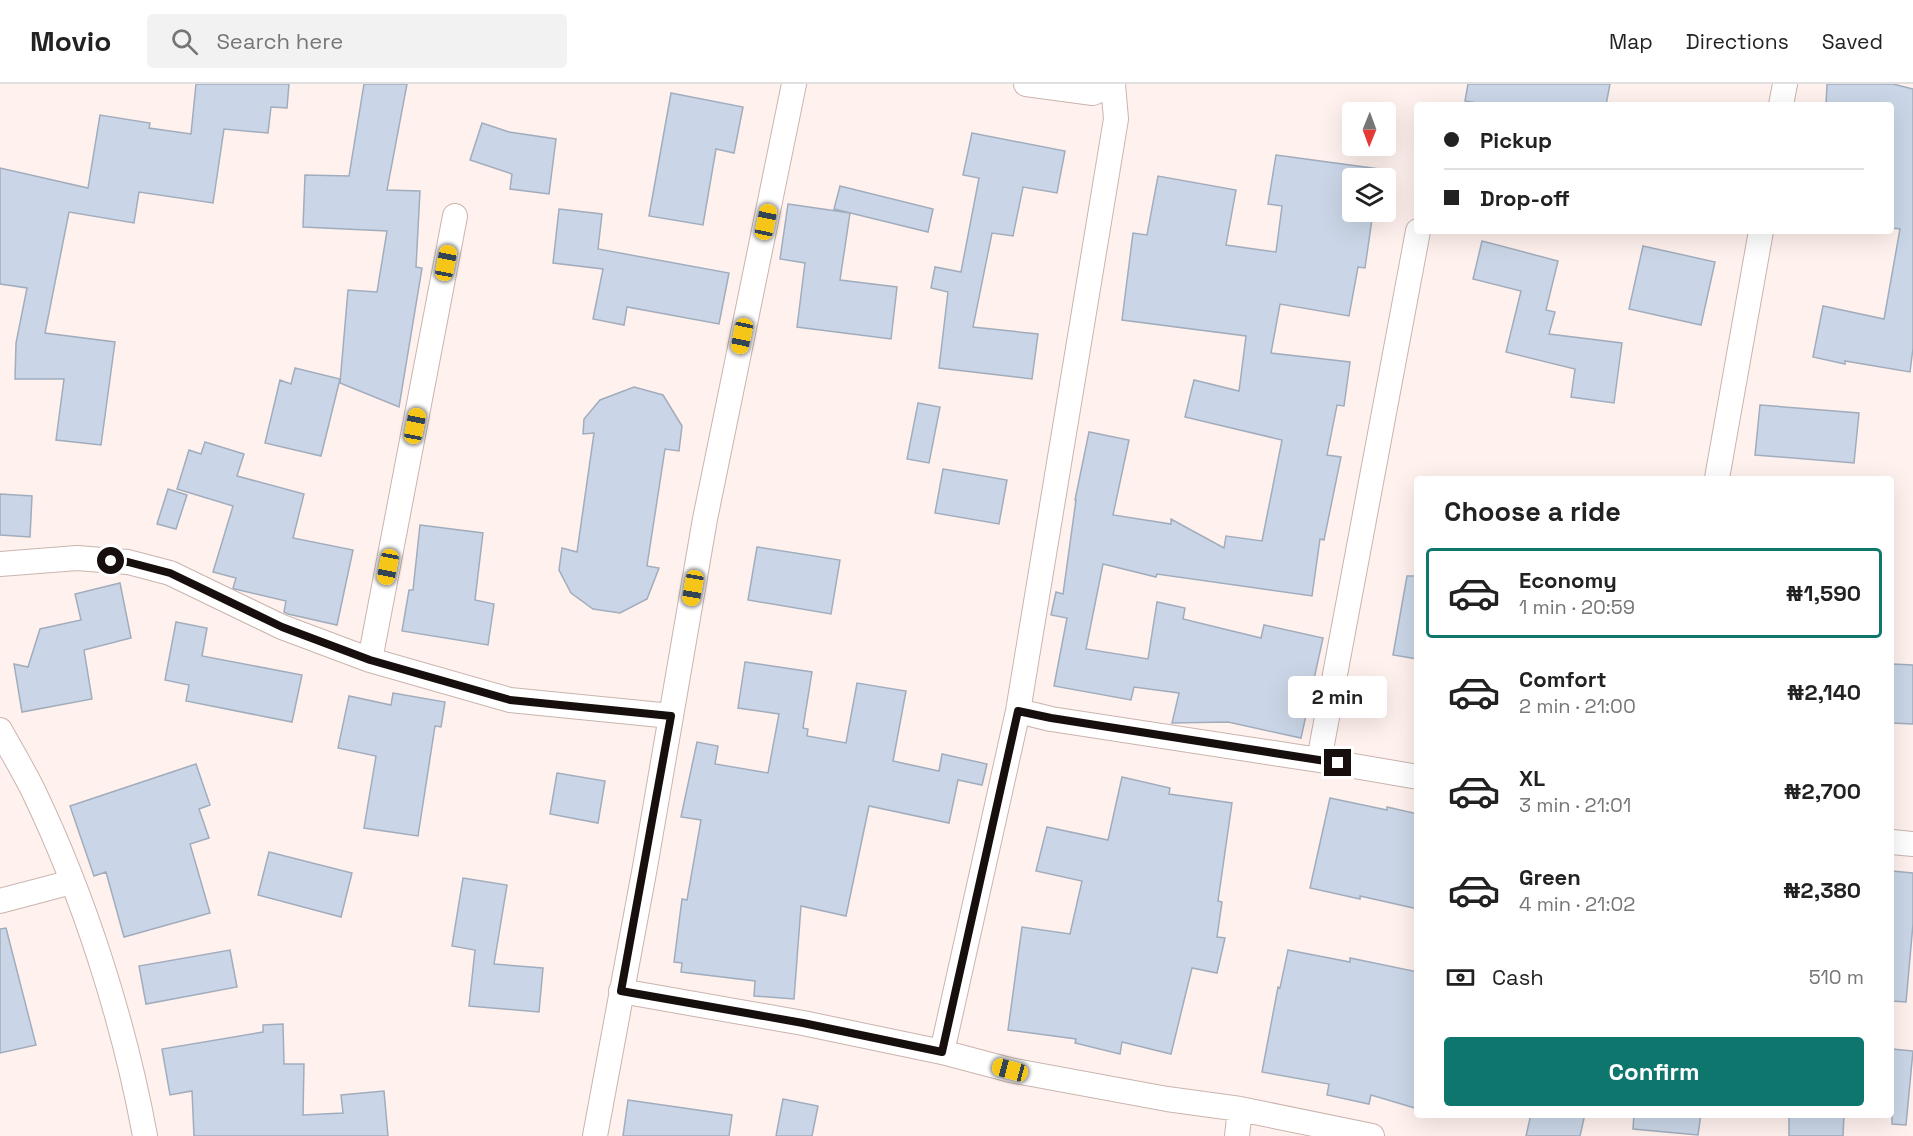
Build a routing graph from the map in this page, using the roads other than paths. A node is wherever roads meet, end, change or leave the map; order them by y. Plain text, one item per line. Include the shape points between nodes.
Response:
1 (794, 84) edge
2 (1026, 84) edge
3 (1113, 84) edge
4 (1785, 84) edge
5 (1782, 102) edge
6 (455, 216) dead end
7 (1417, 234) edge
8 (1760, 234) edge
9 (1717, 476) edge
10 (0, 564) edge
11 (370, 660) junction
12 (1018, 711) junction
13 (671, 716) junction
14 (0, 730) edge
15 (1318, 760) junction
16 (1414, 776) edge
17 (1894, 842) edge
18 (1913, 844) edge
19 (72, 882) junction
20 (0, 901) edge
21 (621, 991) junction
22 (942, 1052) junction
23 (1240, 1109) junction
24 (145, 1136) edge
25 (596, 1136) edge
26 (1237, 1136) edge
27 (1372, 1136) edge

1 - 13 street via 705,519
2 - 3 street via 1093,93
3 - 12 street via 1116,119
4 - 5 street
6 - 11 street
7 - 15 street
8 - 9 street
10 - 11 street via 77,558 170,573 282,627
11 - 13 street via 510,700
12 - 15 street
12 - 22 street
13 - 21 street
14 - 19 street via 33,790
15 - 16 street
17 - 18 street
19 - 20 street
19 - 24 street via 134,1076
21 - 22 street
21 - 25 street
22 - 23 street via 1010,1070
23 - 26 street
23 - 27 street

